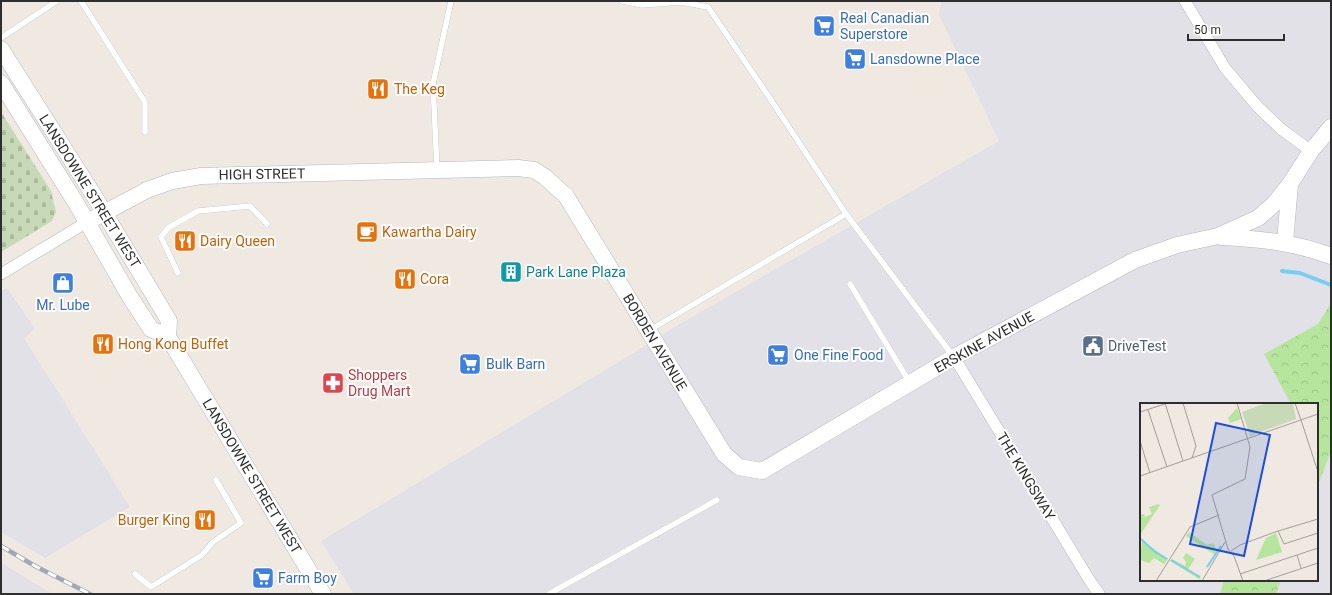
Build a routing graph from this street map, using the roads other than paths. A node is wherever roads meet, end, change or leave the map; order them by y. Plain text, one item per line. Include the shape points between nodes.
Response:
1 (56, 1) edge
2 (81, 1) edge
3 (451, 1) edge
4 (622, 1) edge
5 (1185, 1) edge
6 (1, 38) edge
7 (1, 49) edge
8 (1, 84) edge
9 (1331, 127) edge
10 (145, 132) dead end
11 (1311, 151) junction
12 (437, 170) junction
13 (545, 177) joint
14 (1290, 184) junction
15 (105, 214) junction
16 (846, 214) junction
17 (87, 222) junction
18 (267, 224) dead end
19 (1218, 236) junction
20 (1285, 242) junction
21 (1331, 256) edge
22 (178, 273) dead end
23 (1, 274) edge
24 (850, 284) dead end
25 (648, 331) junction
26 (168, 337) junction
27 (954, 357) junction
28 (910, 383) junction
29 (762, 471) joint
30 (216, 480) dead end
31 (716, 500) dead end
32 (135, 574) dead end
33 (323, 594) edge
34 (550, 594) edge
35 (1099, 594) edge

1 - 6 lane
2 - 10 lane via 145,102
3 - 12 lane via 433,84
4 - 16 lane via 642,5 681,2 708,6
5 - 11 street via 1225,68 1257,106
7 - 15 street, LANSDOWNE STREET WEST
8 - 17 street, LANSDOWNE STREET WEST
9 - 11 street
11 - 14 street
12 - 13 street, HIGH STREET via 518,168 534,170
12 - 15 street, HIGH STREET via 201,176 172,181 147,190
13 - 25 street, BORDEN AVENUE via 566,196
14 - 19 street via 1274,204 1258,218
14 - 20 street
15 - 17 street, HIGH STREET
15 - 26 street, LANSDOWNE STREET WEST via 169,321
16 - 25 lane
16 - 27 lane
17 - 23 street, HIGH STREET
17 - 26 street, LANSDOWNE STREET WEST via 151,329
18 - 22 lane via 250,206 198,211 168,228 161,237
19 - 20 street
19 - 27 street, ERSKINE AVENUE via 1177,245 1135,260
20 - 21 street
24 - 28 lane
25 - 29 street, BORDEN AVENUE via 724,454 739,467
26 - 33 street, LANSDOWNE STREET WEST
27 - 28 street, ERSKINE AVENUE
27 - 35 street, THE KINGSWAY
28 - 29 street, ERSKINE AVENUE
30 - 32 lane via 241,523 213,542 202,555 151,587
31 - 34 lane

